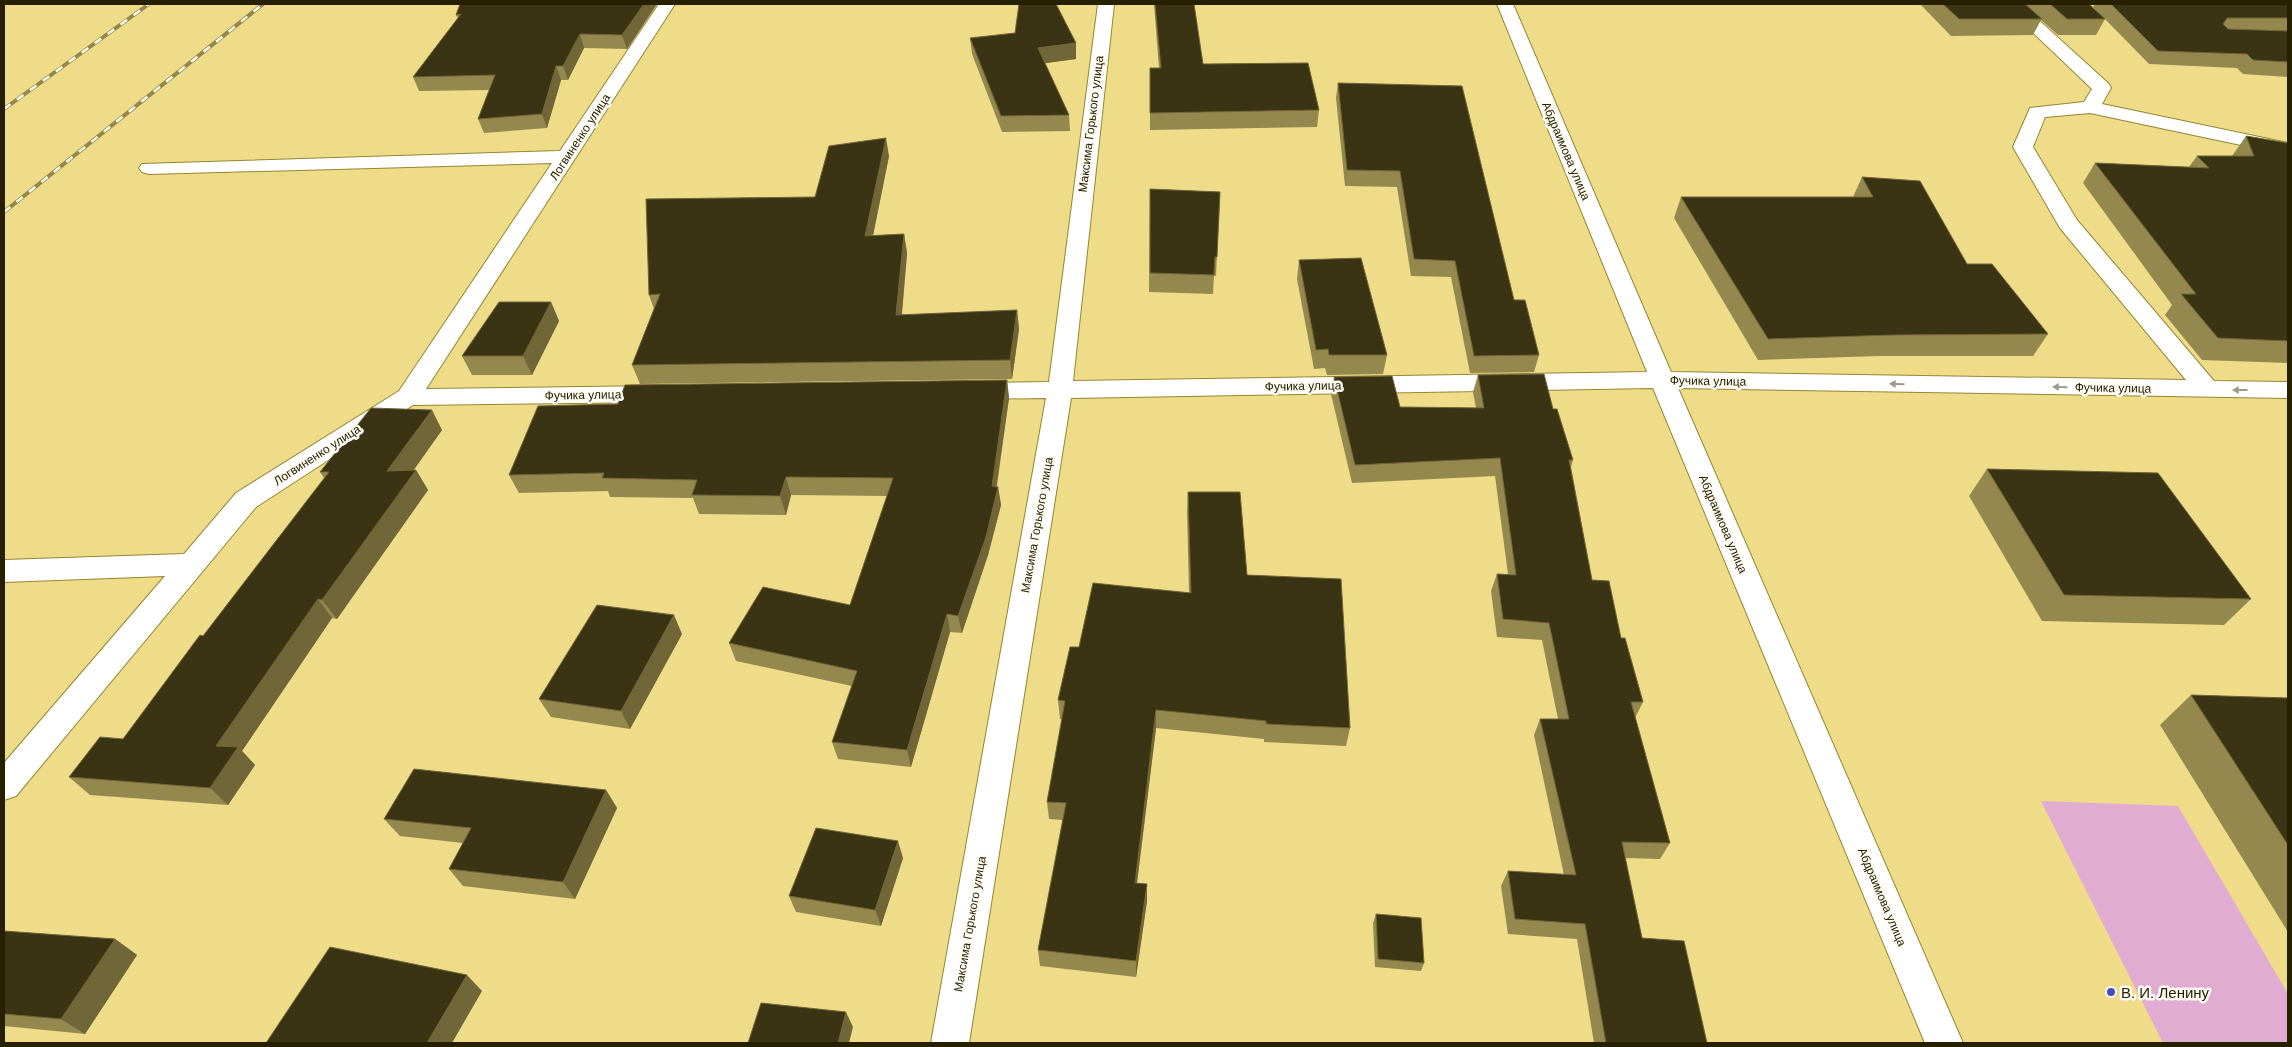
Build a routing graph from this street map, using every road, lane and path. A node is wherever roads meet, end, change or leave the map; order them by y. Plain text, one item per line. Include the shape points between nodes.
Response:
1 (667, 4) edge
2 (1106, 4) edge
3 (1505, 4) edge
4 (2011, 4) edge
5 (2090, 107) junction
6 (2288, 149) edge
7 (567, 157) junction
8 (148, 168) dead end
9 (1662, 380) junction
10 (1060, 390) junction
11 (2208, 390) junction
12 (2288, 390) edge
13 (951, 391) edge
14 (685, 394) edge
15 (408, 397) junction
16 (192, 564) junction
17 (4, 571) edge
18 (4, 786) edge
19 (950, 1043) edge
20 (1944, 1043) edge

1 - 7 street, Логвиненко улица
2 - 10 street, Максима Горького улица
3 - 9 street, Абдраимова улица
4 - 5 street via 2102,88
5 - 6 street
5 - 11 street via 2037,112 2023,147 2068,223
7 - 8 street
7 - 15 street, Логвиненко улица
9 - 10 street, Фучика улица
11 -> 9 street, Фучика улица
9 - 20 street, Абдраимова улица
10 - 13 street, Фучика улица
10 - 19 street, Максима Горького улица
12 -> 11 street, Фучика улица
14 - 15 street, Фучика улица
15 - 16 street, Логвиненко улица via 246,500
16 - 17 street
16 - 18 street, Логвиненко улица

